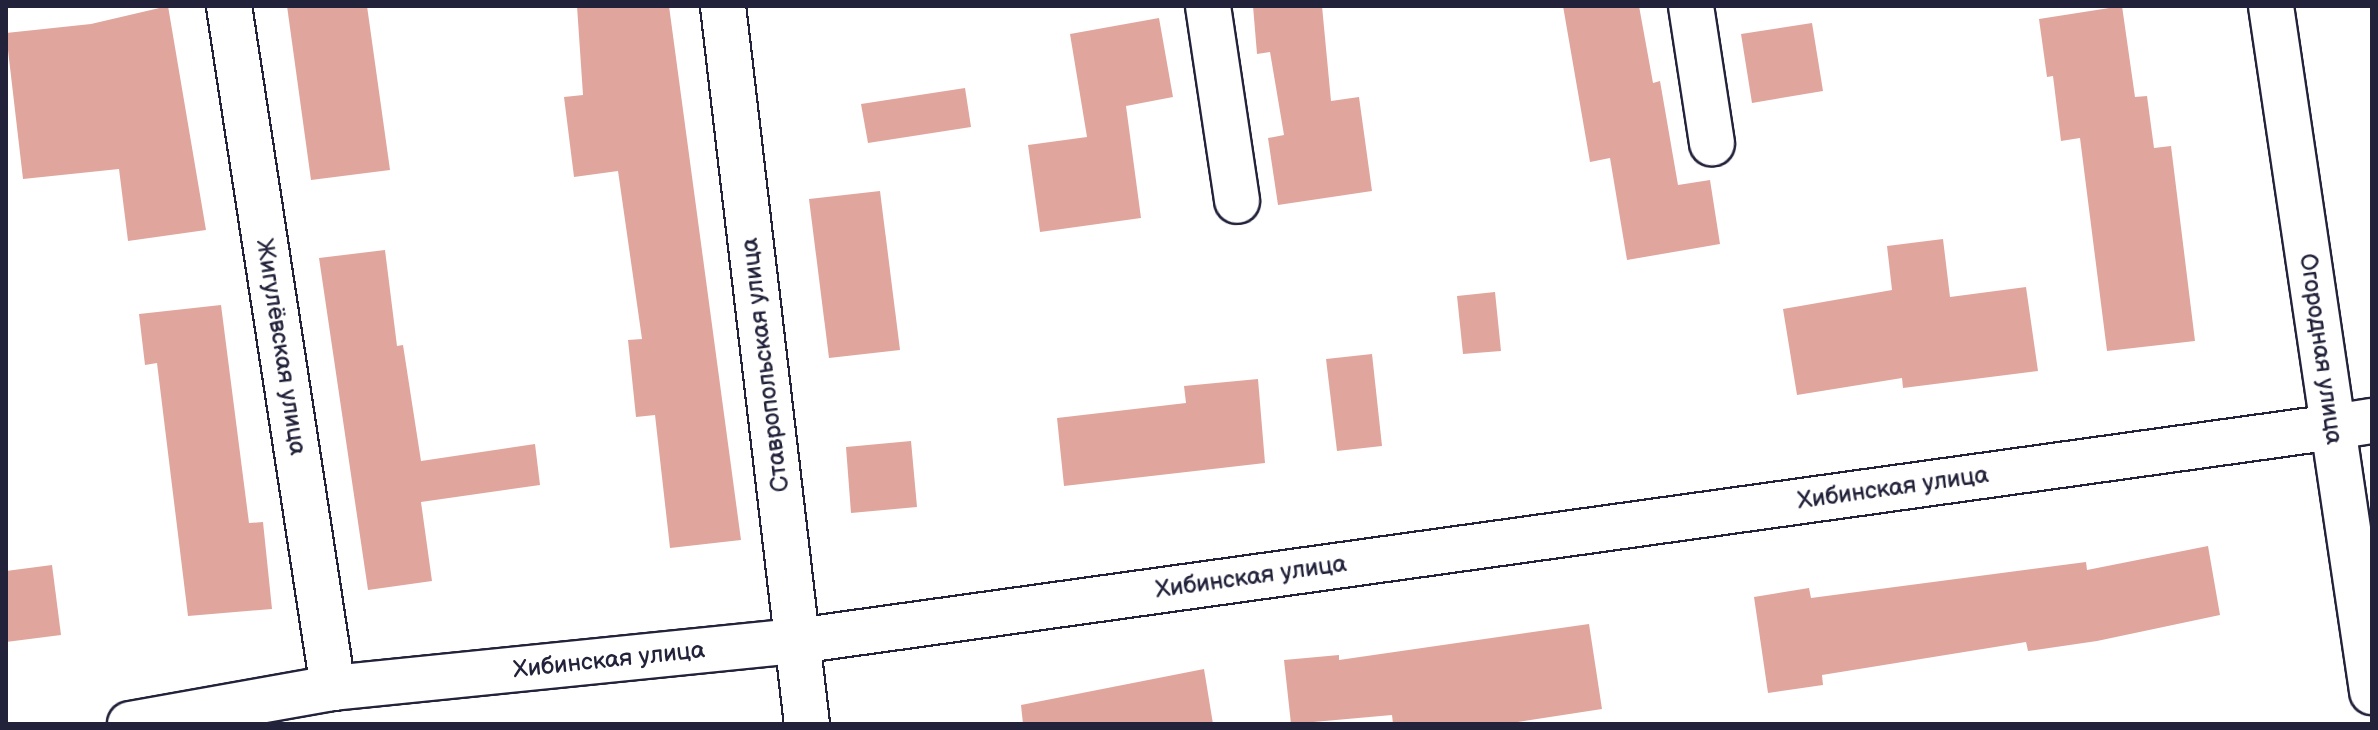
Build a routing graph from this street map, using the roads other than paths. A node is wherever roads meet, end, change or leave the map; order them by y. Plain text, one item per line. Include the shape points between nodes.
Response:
1 (229, 6) edge
2 (723, 6) edge
3 (1208, 6) edge
4 (1691, 6) edge
5 (2271, 6) edge
6 (1712, 143) dead end
7 (1237, 201) dead end
8 (2352, 424) edge
9 (797, 641) junction
10 (333, 688) junction
11 (2372, 692) edge
12 (130, 724) edge
13 (807, 724) edge

1 - 10 street, Жигулёвская улица
2 - 9 street, Ставропольская улица
3 - 7 street
4 - 6 street
5 - 8 street, Огородная улица
8 - 9 street, Хибинская улица
8 - 11 street, Огородная улица
9 - 10 street, Хибинская улица
9 - 13 street, Ставропольская улица
10 - 12 street, Хибинская улица

